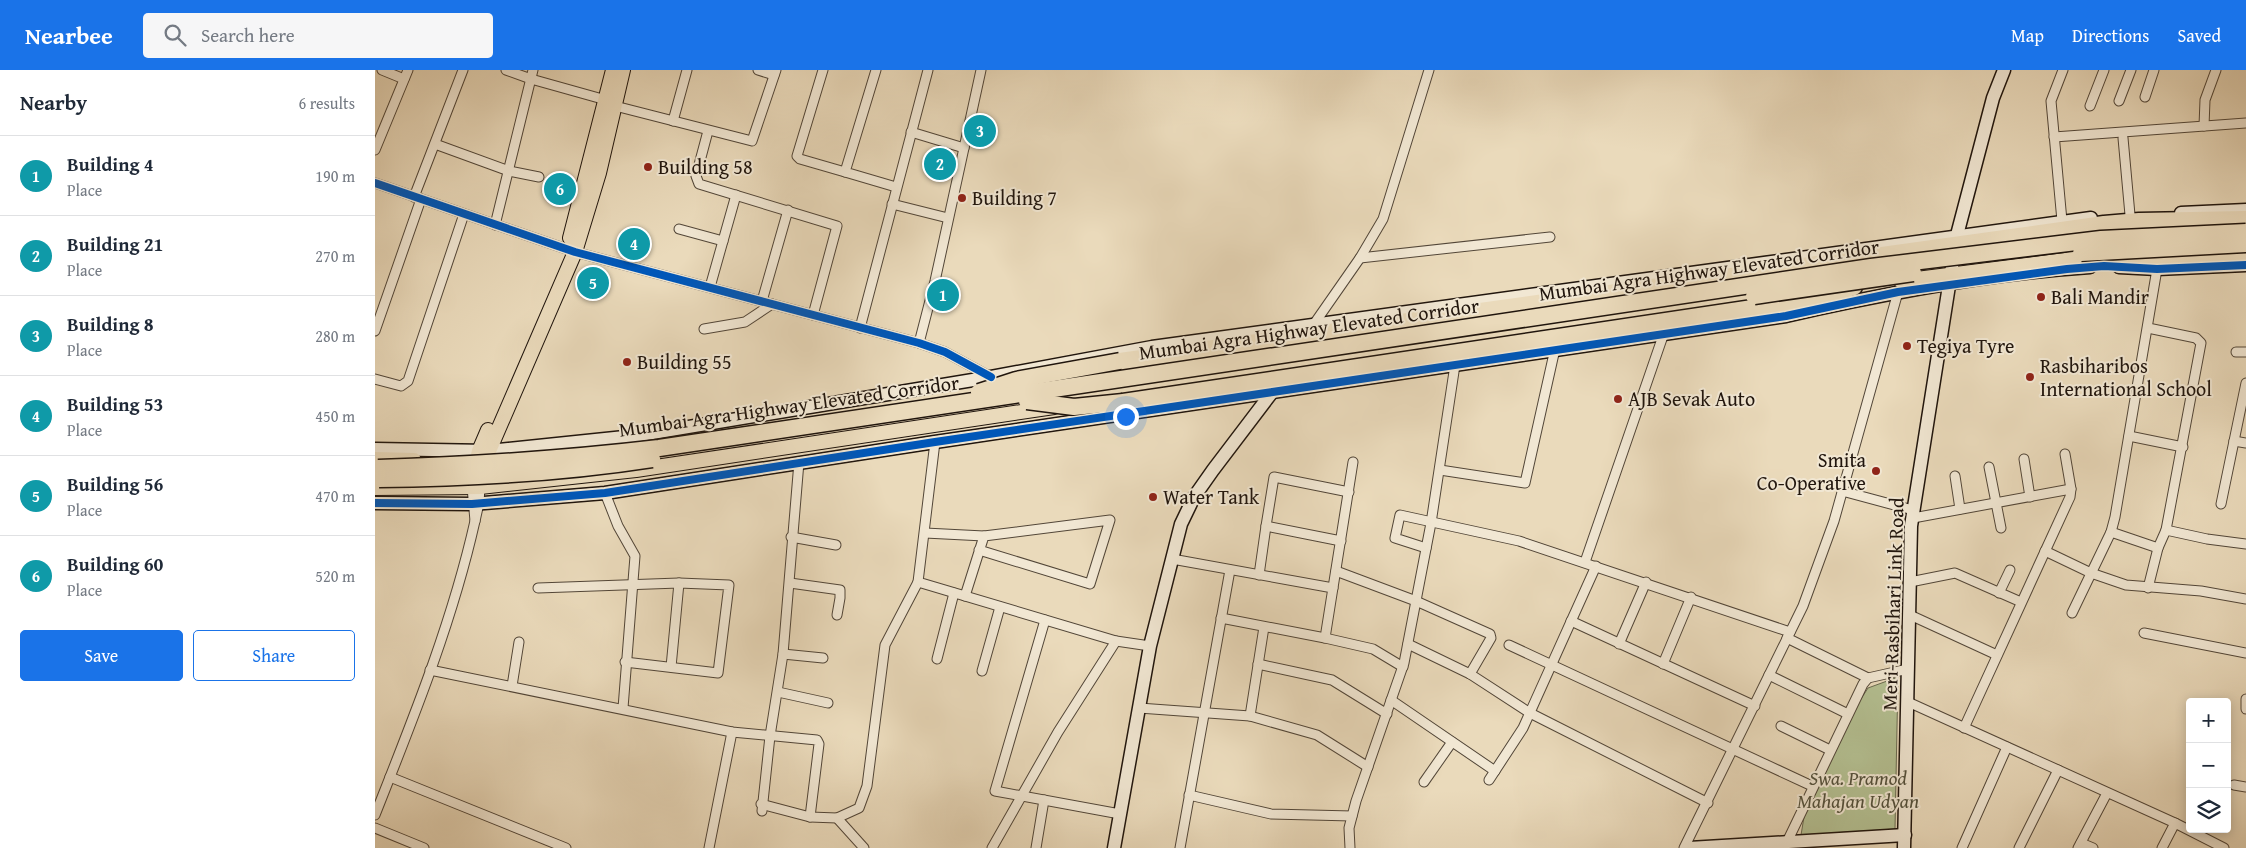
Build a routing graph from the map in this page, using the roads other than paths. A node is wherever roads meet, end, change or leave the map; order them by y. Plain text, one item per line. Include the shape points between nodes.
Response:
1 (382, 70) edge
2 (463, 70) edge
3 (506, 70) edge
4 (613, 70) edge
5 (623, 70) edge
6 (687, 70) edge
7 (757, 70) edge
8 (823, 70) edge
9 (876, 70) edge
10 (928, 70) edge
11 (981, 70) edge
12 (1429, 70) edge
13 (2004, 70) edge
14 (2063, 70) edge
15 (2104, 70) edge
16 (2131, 70) edge
17 (2154, 70) edge
18 (2216, 70) edge
19 (775, 73) edge
20 (406, 74) edge
21 (532, 75) edge
22 (2145, 96) dead end
23 (2119, 101) dead end
24 (610, 103) junction
25 (2090, 106) dead end
26 (673, 121) junction
27 (2246, 123) edge
28 (2204, 126) junction
29 (708, 131) junction
30 (911, 132) junction
31 (2054, 137) junction
32 (2123, 138) dead end
33 (435, 144) junction
34 (964, 148) junction
35 (375, 150) edge
36 (509, 171) junction
37 (845, 172) junction
38 (539, 177) dead end
39 (375, 184) edge
40 (896, 187) junction
41 (736, 195) junction
42 (417, 198) junction
43 (892, 204) junction
44 (788, 210) junction
45 (2246, 210) edge
46 (464, 214) junction
47 (2130, 215) junction
48 (948, 218) junction
49 (2246, 219) edge
50 (2062, 221) junction
51 (495, 225) junction
52 (2246, 226) edge
53 (679, 229) dead end
54 (2246, 232) edge
55 (1551, 237) dead end
56 (723, 241) junction
57 (1955, 244) junction
58 (2246, 244) edge
59 (2246, 248) edge
60 (571, 250) junction
61 (2246, 256) edge
62 (1360, 258) junction
63 (2070, 260) junction
64 (2246, 265) edge
65 (2157, 269) junction
66 (1950, 279) junction
67 (710, 287) junction
68 (1854, 287) junction
69 (1897, 292) junction
70 (762, 301) junction
71 (773, 304) junction
72 (813, 315) junction
73 (1315, 324) junction
74 (860, 328) junction
75 (2148, 328) junction
76 (704, 329) dead end
77 (375, 331) edge
78 (1664, 333) junction
79 (919, 342) junction
80 (1555, 349) junction
81 (2236, 352) dead end
82 (2246, 352) edge
83 (1455, 365) junction
84 (991, 377) junction
85 (375, 379) edge
86 (2246, 383) edge
87 (1273, 392) junction
88 (1027, 401) junction
89 (965, 402) junction
90 (2129, 436) junction
91 (2234, 441) junction
92 (935, 442) junction
93 (2246, 443) edge
94 (2183, 447) junction
95 (375, 449) edge
96 (2065, 454) dead end
97 (482, 455) junction
98 (2024, 459) dead end
99 (799, 462) junction
100 (1353, 462) dead end
101 (1989, 467) dead end
102 (1440, 470) junction
103 (376, 474) edge
104 (1955, 476) dead end
105 (476, 487) junction
106 (2071, 489) junction
107 (1842, 491) junction
108 (1349, 492) junction
109 (605, 493) junction
110 (2030, 497) junction
111 (375, 503) edge
112 (1995, 503) junction
113 (476, 504) junction
114 (2221, 504) dead end
115 (1960, 510) junction
116 (1913, 514) junction
117 (1431, 522) junction
118 (1266, 526) junction
119 (2001, 528) dead end
120 (2166, 530) junction
121 (2111, 532) junction
122 (925, 533) junction
123 (984, 536) junction
124 (791, 537) junction
125 (1341, 541) junction
126 (2246, 544) edge
127 (836, 545) dead end
128 (1426, 548) junction
129 (2158, 548) junction
130 (979, 550) junction
131 (2045, 551) junction
132 (1171, 559) junction
133 (1585, 562) junction
134 (1596, 566) junction
135 (1230, 570) junction
136 (2010, 570) dead end
137 (1336, 572) junction
138 (2091, 573) junction
139 (1259, 575) junction
140 (679, 582) junction
141 (790, 582) junction
142 (919, 582) junction
143 (1646, 582) junction
144 (1910, 582) junction
145 (632, 585) junction
146 (538, 588) dead end
147 (1333, 588) junction
148 (2148, 588) junction
149 (954, 593) junction
150 (1999, 593) junction
151 (965, 596) junction
152 (1691, 597) junction
153 (2246, 599) edge
154 (1416, 601) junction
155 (2021, 602) junction
156 (1000, 606) junction
157 (2072, 613) dead end
158 (837, 615) dead end
159 (1910, 615) junction
160 (1221, 618) junction
161 (1045, 620) junction
162 (1571, 621) junction
163 (1264, 627) junction
164 (2144, 633) dead end
165 (1789, 635) junction
166 (1325, 638) junction
167 (1116, 641) junction
168 (519, 642) dead end
169 (1408, 644) junction
170 (1619, 644) junction
171 (1509, 645) dead end
172 (1150, 646) junction
173 (2246, 653) edge
174 (783, 654) junction
175 (1997, 655) junction
176 (823, 658) dead end
177 (937, 659) dead end
178 (625, 662) junction
179 (1258, 664) junction
180 (1663, 664) junction
181 (1551, 665) junction
182 (671, 667) junction
183 (1403, 667) junction
184 (1908, 669) junction
185 (430, 670) junction
186 (982, 671) dead end
187 (1469, 674) junction
188 (1769, 675) junction
189 (1868, 678) junction
190 (512, 686) junction
191 (779, 692) junction
192 (2246, 699) edge
193 (1391, 700) junction
194 (1907, 702) junction
195 (828, 703) dead end
196 (1755, 706) junction
197 (623, 708) junction
198 (1139, 708) junction
199 (2246, 709) edge
200 (1203, 713) junction
201 (1530, 713) junction
202 (1387, 714) junction
203 (1848, 714) junction
204 (1250, 716) junction
205 (1781, 726) dead end
206 (1964, 728) junction
207 (732, 732) junction
208 (770, 736) junction
209 (1452, 742) junction
210 (2007, 748) junction
211 (1734, 750) junction
212 (1830, 750) junction
213 (1368, 767) junction
214 (2058, 770) junction
215 (1495, 771) junction
216 (390, 777) junction
217 (1489, 780) dead end
218 (1424, 782) dead end
219 (2233, 785) dead end
220 (1812, 786) junction
221 (2246, 787) edge
222 (2107, 792) junction
223 (1189, 795) junction
224 (1021, 796) junction
225 (1044, 800) junction
226 (1708, 803) junction
227 (1120, 814) junction
228 (375, 815) edge
229 (1352, 816) junction
230 (809, 817) junction
231 (837, 818) junction
232 (2175, 823) junction
233 (375, 828) edge
234 (1905, 842) edge
235 (856, 844) edge
236 (1784, 844) edge
237 (1814, 844) edge
238 (2080, 845) edge
239 (424, 848) edge
240 (566, 848) edge
241 (709, 848) edge
242 (864, 848) edge
243 (992, 848) edge
244 (1036, 848) edge
245 (1115, 848) edge
246 (1179, 848) edge
247 (1350, 848) edge
248 (1684, 848) edge
249 (1689, 848) edge
250 (1962, 848) edge
251 (2019, 848) edge
252 (2093, 848) edge
253 (2162, 848) edge
254 (2224, 848) edge

1 - 20 street
2 - 33 street
3 - 21 street
4 - 24 main road
5 - 24 main road
6 - 26 street
7 - 19 street
8 - 37 street via 797,156
9 - 37 street
10 - 30 street
11 - 34 street
12 - 62 street via 1383,219
13 - 57 street, Meri-Rasbihari Link Road via 1993,98
14 - 31 street via 2051,101
15 - 25 street
16 - 23 street
17 - 22 street
18 - 28 street via 2205,100
19 - 29 street via 751,141
20 - 35 street
21 - 24 street
21 - 36 street
24 - 26 street
24 - 60 main road via 599,173
26 - 29 street
27 - 28 street
28 - 31 street
29 - 41 street via 696,180 699,184
30 - 34 street
30 - 40 street
31 - 50 street
32 - 47 street
33 - 36 street
33 - 42 street
34 - 48 street
36 - 38 street
36 - 51 street
37 - 40 street
39 - 42 street
40 - 43 street
41 - 44 street
41 - 56 street
42 - 46 street
42 - 77 street
43 - 48 street
43 - 74 street
44 - 70 street
44 - 72 street via 837,227
45 - 47 street
46 - 51 street
46 - 85 street via 408,381 401,386
47 - 50 street
48 - 79 street
49 - 57 highway via 2139,221
50 - 57 street
51 - 60 street
52 - 57 main road
53 - 56 street
54 - 89 highway, Mumbai Agra Highway Elevated Corridor, bridge via 2101,239 1871,267
55 - 62 street
56 - 67 street
57 - 66 street, Meri-Rasbihari Link Road
57 - 73 street
57 - 89 highway, bridge via 1120,361 1016,380 981,391
57 - 97 main road via 645,444
58 - 88 highway, Mumbai Agra Highway Elevated Corridor, bridge via 2101,250 1941,268
59 - 63 main road via 2104,255
60 - 67 street
60 - 97 main road
61 - 63 highway
62 - 73 street
63 - 66 main road
64 - 65 street
65 - 66 street via 2104,266
65 - 75 street
66 - 68 main road
66 - 69 street
66 - 116 street, Meri-Rasbihari Link Road
67 - 70 street
68 - 88 highway, bridge via 1813,300 1123,402 1074,407
68 - 105 main road via 636,470
69 - 78 street via 1786,316
69 - 107 street
70 - 71 street
71 - 72 street
71 - 76 street via 745,322
72 - 74 street
73 - 84 street via 1152,347
74 - 79 street
75 - 90 street
75 - 94 street via 2196,338 2201,343
78 - 80 street
78 - 133 street
79 - 84 street
80 - 83 street
80 - 102 street via 1525,483
81 - 82 street
83 - 87 street
83 - 102 street
84 - 97 street via 634,436
86 - 91 street
87 - 92 street
87 - 132 street via 1194,497 1181,524
88 - 103 highway, Mumbai Agra Highway Elevated Corridor, bridge via 616,465 469,477
89 - 103 highway, Mumbai Agra Highway Elevated Corridor, bridge via 659,448
90 - 94 street
90 - 121 street
91 - 93 street
91 - 114 street
92 - 99 street
92 - 122 street
94 - 120 street
95 - 97 street
96 - 106 street
97 - 103 main road
97 - 105 main road
98 - 110 street
99 - 109 street
99 - 124 street
100 - 108 street
101 - 112 street
102 - 117 street
103 - 105 main road
104 - 115 street
105 - 113 street
106 - 110 street
106 - 131 street
107 - 116 street
107 - 165 street via 1820,560
108 - 118 street via 1274,477
108 - 125 street
109 - 113 street
109 - 145 street via 635,556
110 - 112 street
111 - 113 street
112 - 115 street
112 - 119 street
113 - 185 street via 475,521 442,642
115 - 116 street
116 - 144 street, Meri-Rasbihari Link Road
117 - 128 street
117 - 128 street via 1400,515 1395,538
117 - 133 street via 1519,541
118 - 125 street
118 - 139 street
120 - 126 street
120 - 129 street
121 - 129 street
121 - 138 street
122 - 123 street
122 - 142 street
123 - 130 street
123 - 130 street via 1110,520 1090,584
124 - 127 street
124 - 141 street
125 - 137 street
128 - 154 street
129 - 148 street
130 - 151 street
131 - 138 street
131 - 155 street
132 - 135 street
132 - 172 street
133 - 134 street
134 - 143 street
134 - 162 street
135 - 139 street
135 - 160 street
136 - 150 street
137 - 147 street
137 - 154 street
138 - 148 street via 2126,585
138 - 157 street
139 - 147 street
140 - 145 street
140 - 182 street
140 - 182 street via 729,585 717,673
141 - 158 street via 839,590 841,598
141 - 174 street
142 - 149 street
142 - 231 street via 885,645 867,786 859,808
143 - 152 street
143 - 170 street
144 - 150 street via 1955,573
144 - 159 street, Meri-Rasbihari Link Road
145 - 146 street
145 - 178 street
147 - 166 street
148 - 153 street via 2201,591
149 - 151 street
149 - 177 street
150 - 155 street
151 - 156 street
152 - 165 street
152 - 180 street
154 - 169 street
154 - 187 street via 1490,634 1491,638
155 - 175 street
156 - 161 street
156 - 186 street
159 - 175 street
159 - 184 street, Meri-Rasbihari Link Road
160 - 163 street
160 - 200 street
161 - 167 street
161 - 224 street via 995,791
162 - 170 street
162 - 181 street
163 - 166 street
163 - 179 street
164 - 173 street
165 - 188 street
165 - 189 street
166 - 183 street via 1373,649
167 - 172 street
167 - 224 street
168 - 190 street
169 - 183 street
169 - 187 street
170 - 180 street
171 - 181 street
172 - 198 street
174 - 176 street
174 - 191 street
175 - 206 street
178 - 182 street
178 - 197 street
179 - 202 street via 1332,680
179 - 204 street
180 - 196 street
181 - 201 street
181 - 211 street
183 - 193 street
184 - 189 street
184 - 194 street, Meri-Rasbihari Link Road
185 - 190 street
185 - 216 street
187 - 201 street
188 - 196 street
188 - 203 street
189 - 203 street
190 - 197 street
191 - 195 street
191 - 208 street
192 - 199 street
193 - 202 street
193 - 209 street
194 - 206 street
194 - 234 street, Meri-Rasbihari Link Road
196 - 211 street
197 - 207 street
198 - 200 street
198 - 227 street
200 - 204 street
200 - 223 street
201 - 215 street
201 - 226 street
202 - 213 street
203 - 212 street
204 - 213 street via 1317,735
205 - 212 street
206 - 210 street
207 - 208 street
207 - 241 street
208 - 230 street via 762,807
208 - 230 street via 819,742
209 - 215 street
209 - 218 street
210 - 214 street
210 - 250 street
211 - 220 street
211 - 226 street
212 - 220 street
213 - 229 street
214 - 222 street
214 - 251 street
215 - 217 street
216 - 228 street
216 - 240 street
219 - 221 street
220 - 236 street
222 - 232 street
222 - 238 street
223 - 229 street via 1271,814
223 - 246 street
224 - 225 street
224 - 243 street
225 - 227 street
225 - 244 street
226 - 248 street
227 - 245 street
229 - 247 street
230 - 231 street
231 - 235 street
232 - 253 street
232 - 254 street
233 - 239 street
234 - 237 street
235 - 242 street
236 - 237 street
236 - 249 street
238 - 252 street

